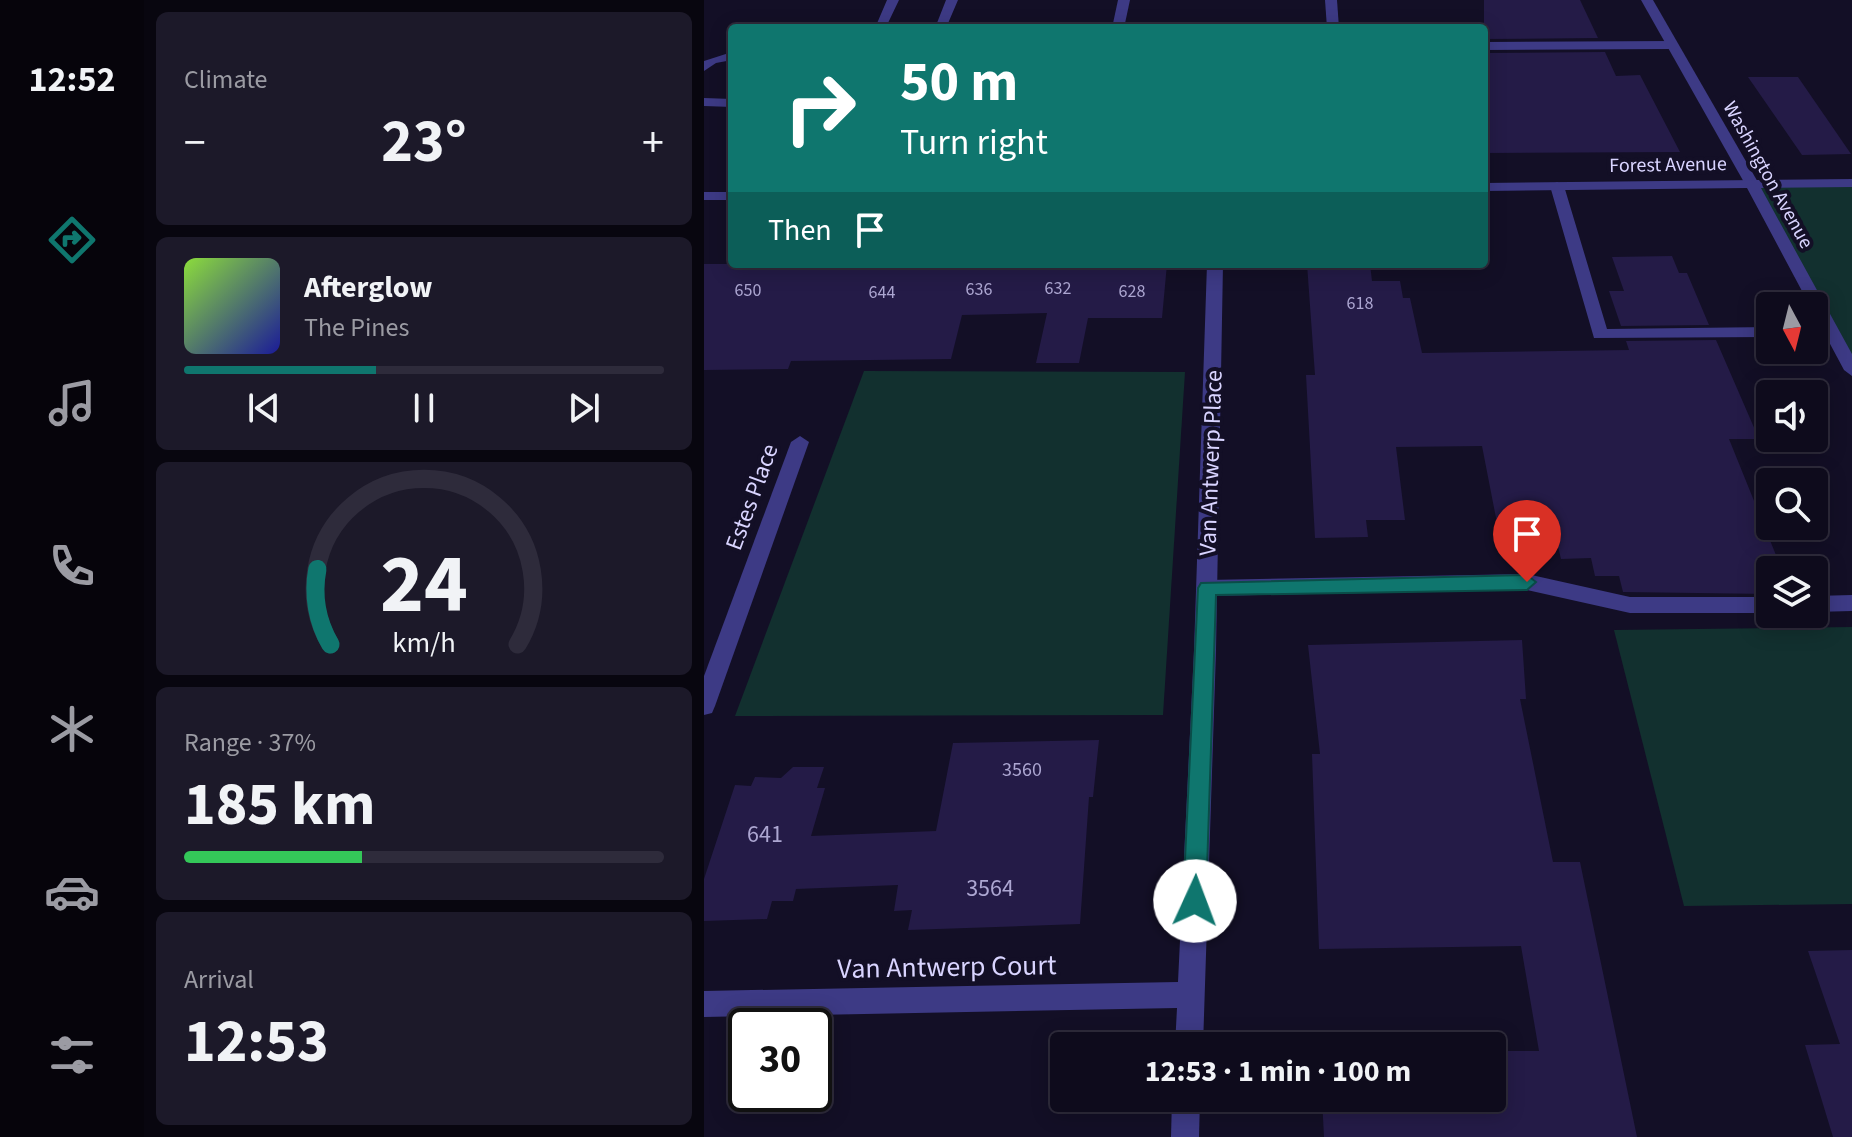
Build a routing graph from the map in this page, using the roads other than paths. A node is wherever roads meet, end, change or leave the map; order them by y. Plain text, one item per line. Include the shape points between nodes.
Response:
1 (893, 0) edge
2 (952, 0) edge
3 (1124, 0) edge
4 (1331, 0) edge
5 (1647, 0) edge
6 (881, 24) edge
7 (942, 24) edge
8 (1119, 24) edge
9 (1333, 24) edge
10 (1672, 45) junction
11 (1488, 46) edge
12 (728, 57) edge
13 (704, 67) edge
14 (704, 102) edge
15 (728, 103) edge
16 (1852, 183) edge
17 (1752, 184) junction
18 (1557, 186) junction
19 (1488, 187) edge
20 (704, 196) edge
21 (728, 196) edge
22 (1215, 268) edge
23 (1804, 292) edge
24 (1756, 332) edge
25 (1828, 339) edge
26 (1852, 370) edge
27 (800, 442) dead end
28 (1207, 588) junction
29 (1852, 603) edge
30 (1828, 604) edge
31 (1756, 605) edge
32 (704, 706) edge
33 (1191, 995) junction
34 (704, 1004) edge
35 (1190, 1032) edge
36 (1186, 1112) edge
37 (1185, 1137) edge

1 - 6 street
2 - 7 street
3 - 8 street
4 - 9 street
5 - 10 street, Washington Avenue
10 - 11 street
10 - 17 street, Washington Avenue
12 - 13 street
14 - 15 street
16 - 17 street, Forest Avenue
17 - 18 street, Forest Avenue
17 - 23 street, Washington Avenue
18 - 19 street, Forest Avenue
18 - 24 street via 1600,334
20 - 21 street
22 - 28 street, Van Antwerp Place
25 - 26 street, Washington Avenue
27 - 32 street, Estes Place
28 - 31 street via 1527,582 1630,605
28 - 33 street, Van Antwerp Place
29 - 30 street
33 - 34 street, Van Antwerp Court
33 - 35 street, Van Antwerp Place
36 - 37 street

